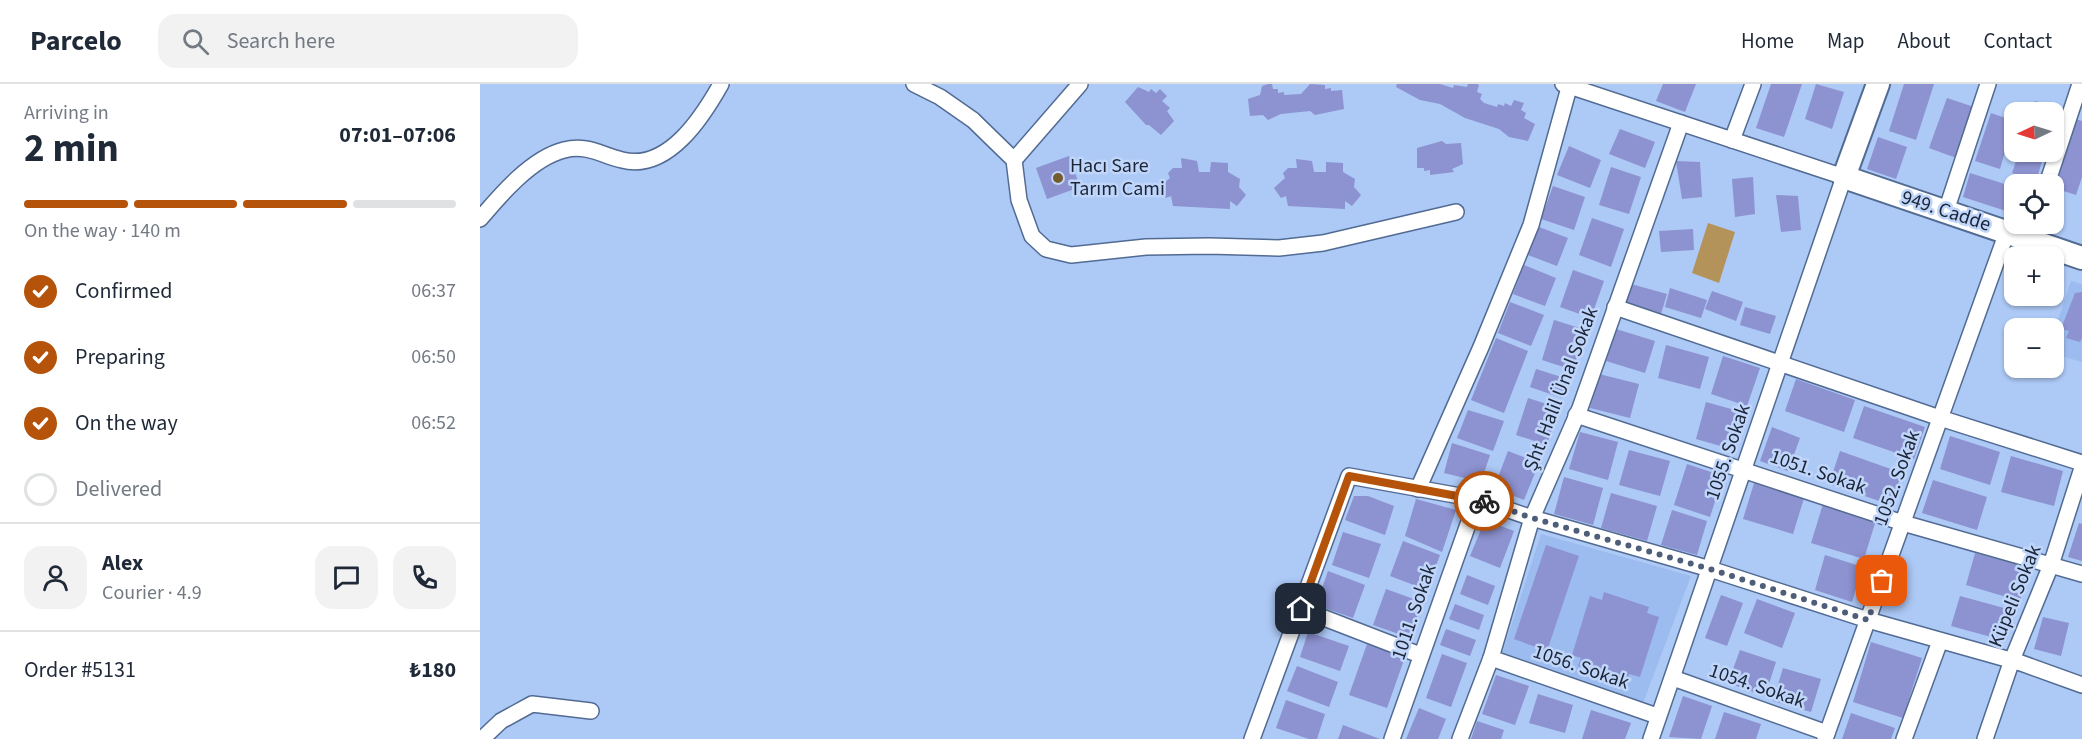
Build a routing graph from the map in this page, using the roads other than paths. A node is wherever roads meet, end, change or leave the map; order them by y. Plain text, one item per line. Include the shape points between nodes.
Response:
1 (721, 84) edge
2 (914, 84) edge
3 (1080, 84) edge
4 (1753, 84) edge
5 (1988, 84) edge
6 (2080, 84) edge
7 (1568, 85) edge
8 (1873, 85) edge
9 (1681, 123) junction
10 (1732, 140) junction
11 (1014, 160) junction
12 (2050, 174) edge
13 (1844, 177) junction
14 (1946, 211) junction
15 (1456, 212) dead end
16 (480, 219) edge
17 (2004, 231) edge
18 (2006, 234) edge
19 (2037, 234) edge
20 (2082, 258) edge
21 (1615, 307) junction
22 (1781, 362) junction
23 (1576, 415) junction
24 (1940, 418) junction
25 (2082, 463) edge
26 (2082, 468) edge
27 (1744, 469) junction
28 (1418, 489) junction
29 (1477, 499) junction
30 (1532, 518) junction
31 (1903, 523) junction
32 (2051, 565) junction
33 (1710, 569) junction
34 (2082, 574) edge
35 (1301, 609) junction
36 (1868, 620) junction
37 (1940, 641) junction
38 (1420, 655) junction
39 (1491, 658) junction
40 (2012, 660) junction
41 (1673, 678) junction
42 (2082, 685) edge
43 (591, 711) dead end
44 (1658, 716) junction
45 (1826, 736) edge
46 (482, 739) edge
47 (1252, 739) edge
48 (1392, 739) edge
49 (1461, 739) edge
50 (1651, 739) edge
51 (1904, 739) edge
52 (1985, 739) edge

1 - 16 street via 698,122 657,155 637,161 623,160 580,148 550,155 533,166
2 - 11 street via 973,120
3 - 11 street
4 - 10 street
5 - 14 street
6 - 12 street
7 - 9 street
7 - 28 street via 1531,225
8 - 13 street
9 - 10 street
9 - 21 street, Şht. Halil Ünal Sokak
10 - 13 street
11 - 15 street via 1019,200 1032,236 1046,249 1071,255 1146,247 1279,248 1323,243
13 - 14 street, 949. Cadde
13 - 22 street, 1055. Sokak
14 - 17 street, 949. Cadde
18 - 24 street, 1052. Sokak
19 - 20 street, 949. Cadde
21 - 22 street
21 - 23 street, Şht. Halil Ünal Sokak
22 - 24 street
22 - 27 street, 1055. Sokak
23 - 27 street, 1051. Sokak
23 - 30 street, Şht. Halil Ünal Sokak
24 - 25 street
24 - 31 street, 1052. Sokak
26 - 32 street, Küpeli Sokak
27 - 31 street, 1051. Sokak
27 - 33 street, 1055. Sokak
28 - 29 street
28 - 35 street via 1349,476
29 - 30 street
29 - 38 street, 1011. Sokak
30 - 33 street
30 - 39 street, Şht. Halil Ünal Sokak
31 - 32 street, 1051. Sokak
31 - 36 street, 1052. Sokak
32 - 34 street, 1051. Sokak
32 - 40 street, Küpeli Sokak
33 - 36 street
33 - 41 street, 1055. Sokak
35 - 38 street
35 - 47 street
36 - 37 street
36 - 45 street, 1052. Sokak
37 - 40 street
37 - 51 street
38 - 48 street, 1011. Sokak
39 - 44 street, 1056. Sokak
39 - 49 street, Şht. Halil Ünal Sokak
40 - 42 street
40 - 52 street, Küpeli Sokak
41 - 44 street, 1055. Sokak
41 - 45 street, 1054. Sokak
43 - 46 street via 532,704 501,721
44 - 50 street, 1055. Sokak

